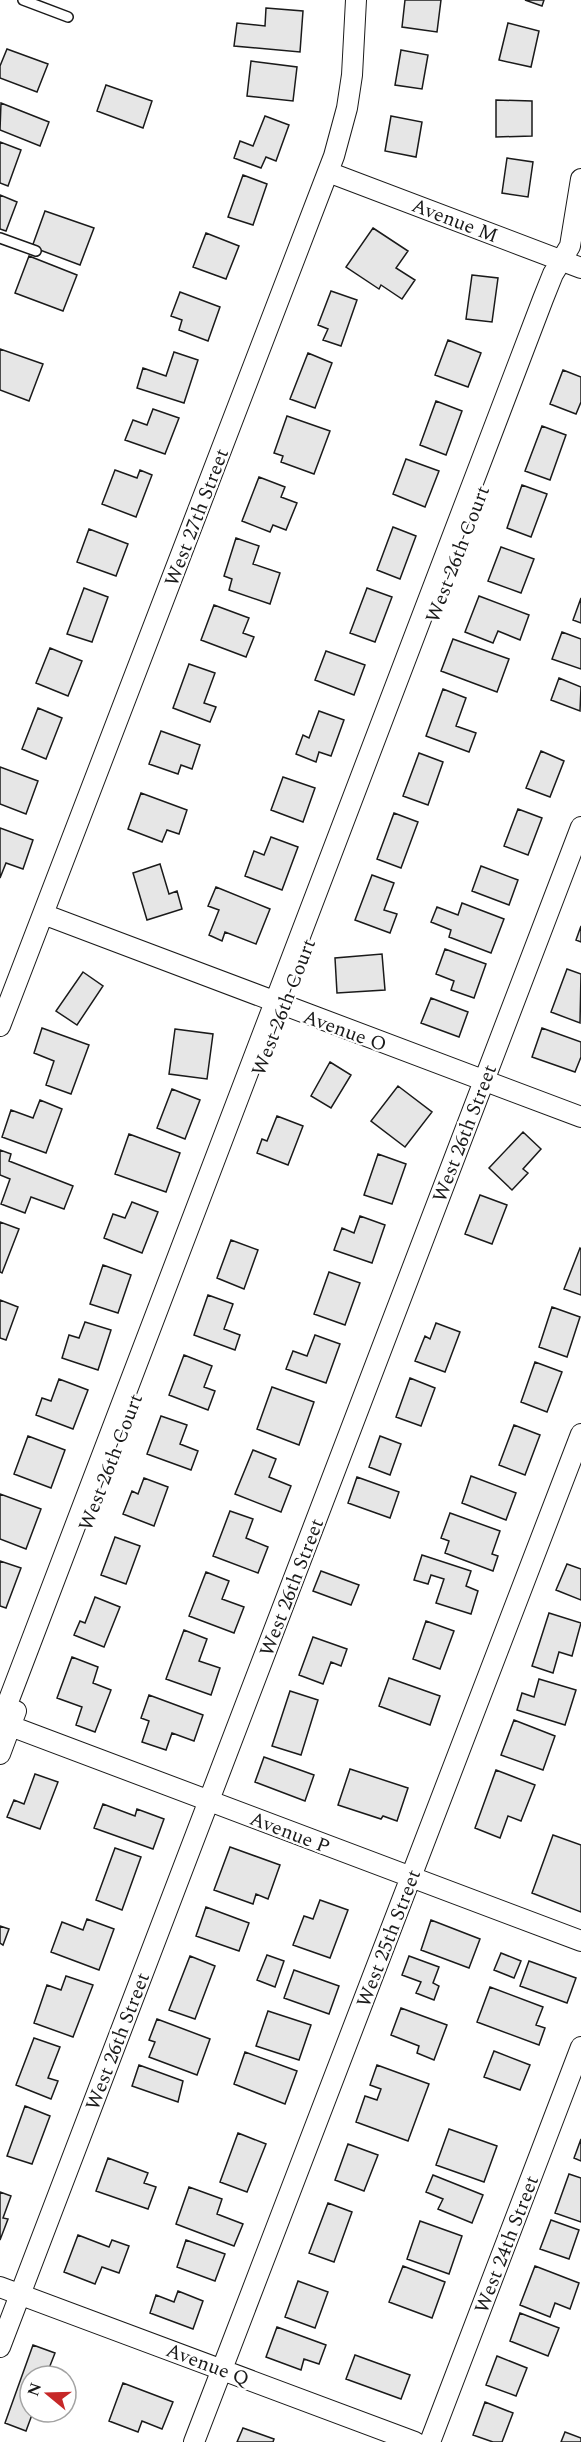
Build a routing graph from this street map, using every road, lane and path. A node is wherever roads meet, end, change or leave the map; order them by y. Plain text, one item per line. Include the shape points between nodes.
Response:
1 (23, 0) edge
2 (356, 0) edge
3 (68, 17) dead end
4 (328, 172) junction
5 (581, 179) edge
6 (0, 238) edge
7 (36, 251) dead end
8 (572, 265) edge
9 (581, 827) edge
10 (43, 914) junction
11 (279, 1005) junction
12 (0, 1026) edge
13 (484, 1080) junction
14 (581, 1117) edge
15 (581, 1434) edge
16 (4, 1724) edge
17 (0, 1754) edge
18 (208, 1802) junction
19 (411, 1877) junction
20 (581, 1941) edge
21 (581, 2047) edge
22 (0, 2287) edge
23 (20, 2294) junction
24 (0, 2347) edge
25 (222, 2370) junction
26 (194, 2442) edge
27 (415, 2442) edge
28 (430, 2442) edge

1 - 3 lane
2 - 4 street, West 27th Street via 347,108
4 - 8 street, Avenue M
4 - 10 street, West 27th Street
5 - 8 street, West 26th Court via 570,246
6 - 7 lane
8 - 11 street, West 26th Court via 563,279
9 - 13 street, West 26th Street
10 - 11 street, Avenue O
10 - 12 street, West 27th Street
11 - 13 street, Avenue O
11 - 16 street, West 26th Court
13 - 14 street, Avenue O
13 - 18 street, West 26th Street
15 - 19 street, West 25th Street
16 - 17 street, West 26th Court
16 - 18 street, Avenue P
18 - 19 street, Avenue P
18 - 23 street, West 26th Street
19 - 20 street, Avenue P
19 - 25 street, West 25th Street
21 - 28 street, West 24th Street
22 - 23 street, Avenue Q
23 - 24 street, West 26th Street
23 - 25 street, Avenue Q
25 - 26 street, West 25th Street
25 - 27 street, Avenue Q

